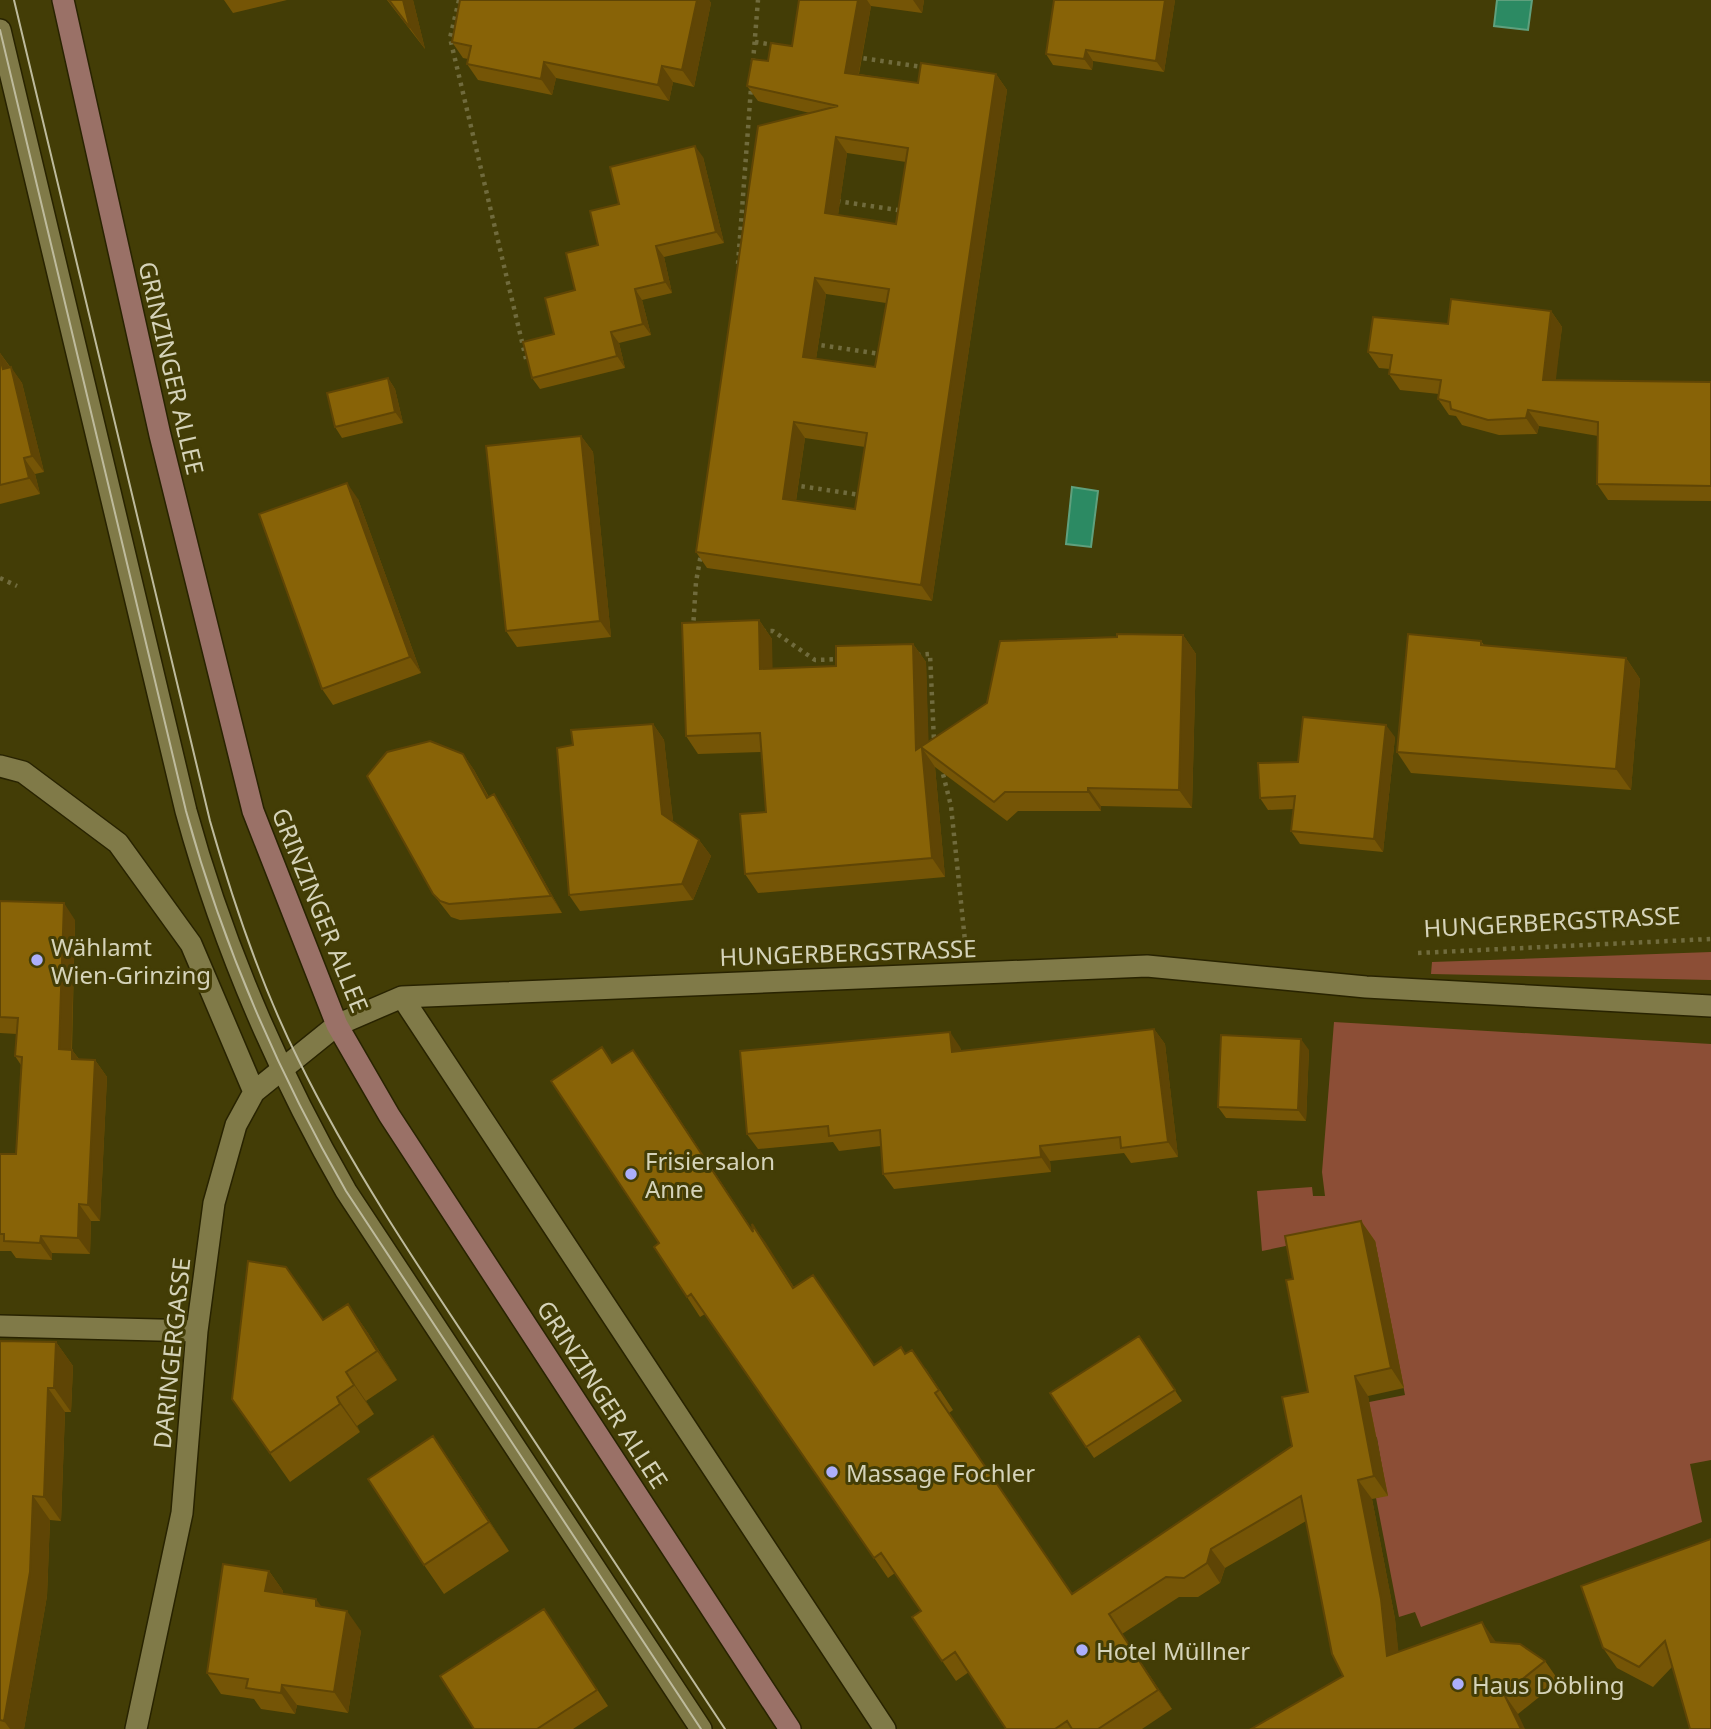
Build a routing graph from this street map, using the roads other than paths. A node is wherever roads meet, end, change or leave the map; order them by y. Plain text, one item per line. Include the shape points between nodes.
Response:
1 (62, 0) edge
2 (0, 30) edge
3 (0, 766) edge
4 (402, 997) junction
5 (1711, 1006) edge
6 (337, 1025) junction
7 (281, 1070) junction
8 (254, 1093) junction
9 (0, 1326) edge
10 (197, 1331) junction
11 (136, 1729) edge
12 (701, 1729) edge
13 (790, 1729) edge
14 (885, 1729) edge

1 - 6 street, GRINZINGER ALLEE via 160,435 253,811
2 - 7 street via 193,834 232,957
3 - 8 street via 23,772 118,843 191,944
4 - 5 street, HUNGERBERGSTRASSE via 1147,965 1366,987
4 - 6 street, HUNGERBERGSTRASSE
4 - 14 street, GRINZINGER ALLEE
6 - 7 street, DARINGERGASSE
6 - 13 street, GRINZINGER ALLEE via 389,1115
7 - 8 street, DARINGERGASSE
7 - 12 street via 370,1228
8 - 10 street, DARINGERGASSE via 236,1125 214,1203
9 - 10 street
10 - 11 street, DARINGERGASSE via 182,1513

